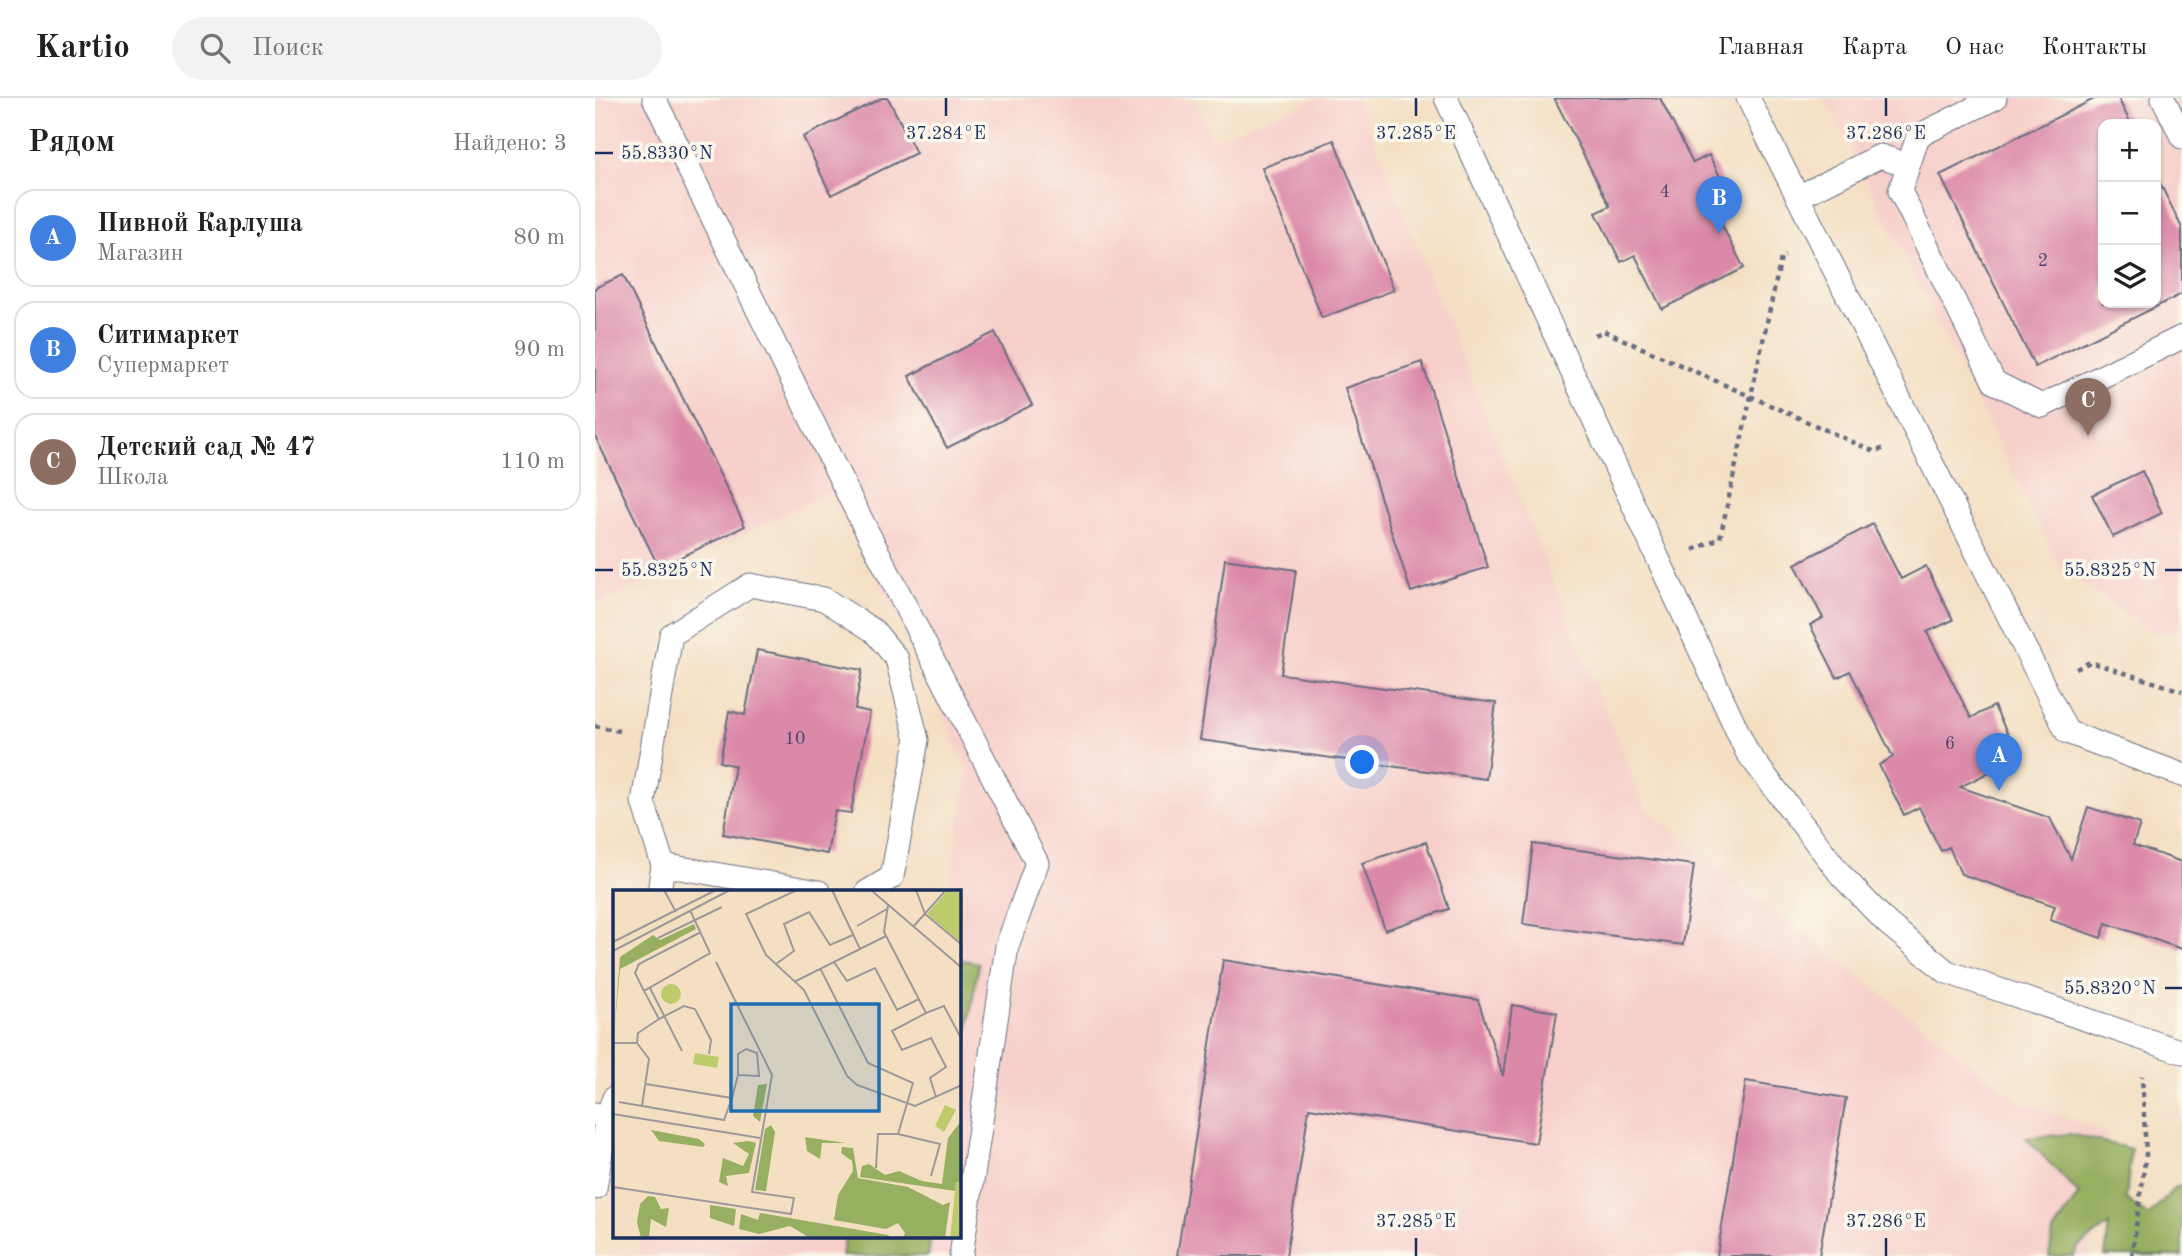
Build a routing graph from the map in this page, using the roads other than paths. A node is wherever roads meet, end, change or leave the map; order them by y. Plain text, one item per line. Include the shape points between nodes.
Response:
1 (654, 98) edge
2 (1446, 98) edge
3 (1748, 98) edge
4 (1994, 98) edge
5 (2163, 98) edge
6 (2182, 136) edge
7 (1908, 165) junction
8 (1798, 197) junction
9 (2182, 337) edge
10 (2182, 775) edge
11 (663, 865) junction
12 (659, 890) edge
13 (807, 890) edge
14 (870, 890) edge
15 (2182, 1052) edge
16 (605, 1110) edge
17 (595, 1188) edge
18 (961, 1256) edge

1 - 18 lane via 850,498 1037,863 1007,946
2 - 15 lane via 1747,752 1841,875 1887,923 1947,972
3 - 8 lane
4 - 7 lane via 1918,136
5 - 6 lane
7 - 8 lane via 1880,156
7 - 9 lane via 1900,191 1994,382 2042,406
8 - 10 lane via 2067,732
11 - 12 lane
11 - 13 lane
11 - 14 lane via 643,802 671,635 750,584 824,599 874,631 897,659 917,740 892,877
16 - 17 lane

